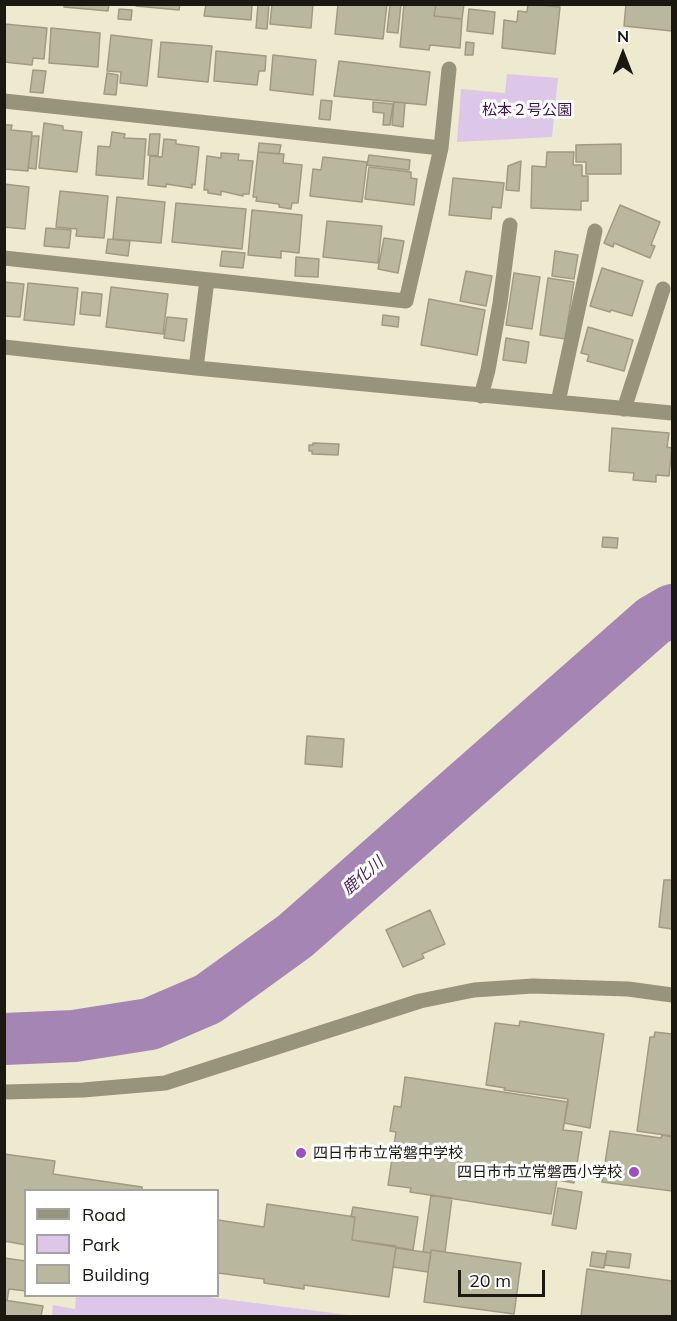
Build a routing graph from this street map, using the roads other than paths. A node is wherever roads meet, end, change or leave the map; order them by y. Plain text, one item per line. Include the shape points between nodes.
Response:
1 (449, 69) dead end
2 (4, 101) edge
3 (441, 148) junction
4 (510, 225) dead end
5 (595, 231) dead end
6 (4, 258) edge
7 (207, 280) junction
8 (663, 289) dead end
9 (4, 347) edge
10 (196, 368) junction
11 (481, 396) junction
12 (558, 402) junction
13 (624, 409) junction
14 (672, 413) edge
15 (672, 995) edge
16 (4, 1092) edge

1 - 3 street
2 - 3 street
3 - 7 street via 406,301
4 - 11 street
5 - 12 street
6 - 7 street
7 - 10 street
8 - 13 street
9 - 10 street
10 - 11 street
11 - 12 street
12 - 13 street
13 - 14 street
15 - 16 street via 533,986 474,990 420,1001 165,1083

